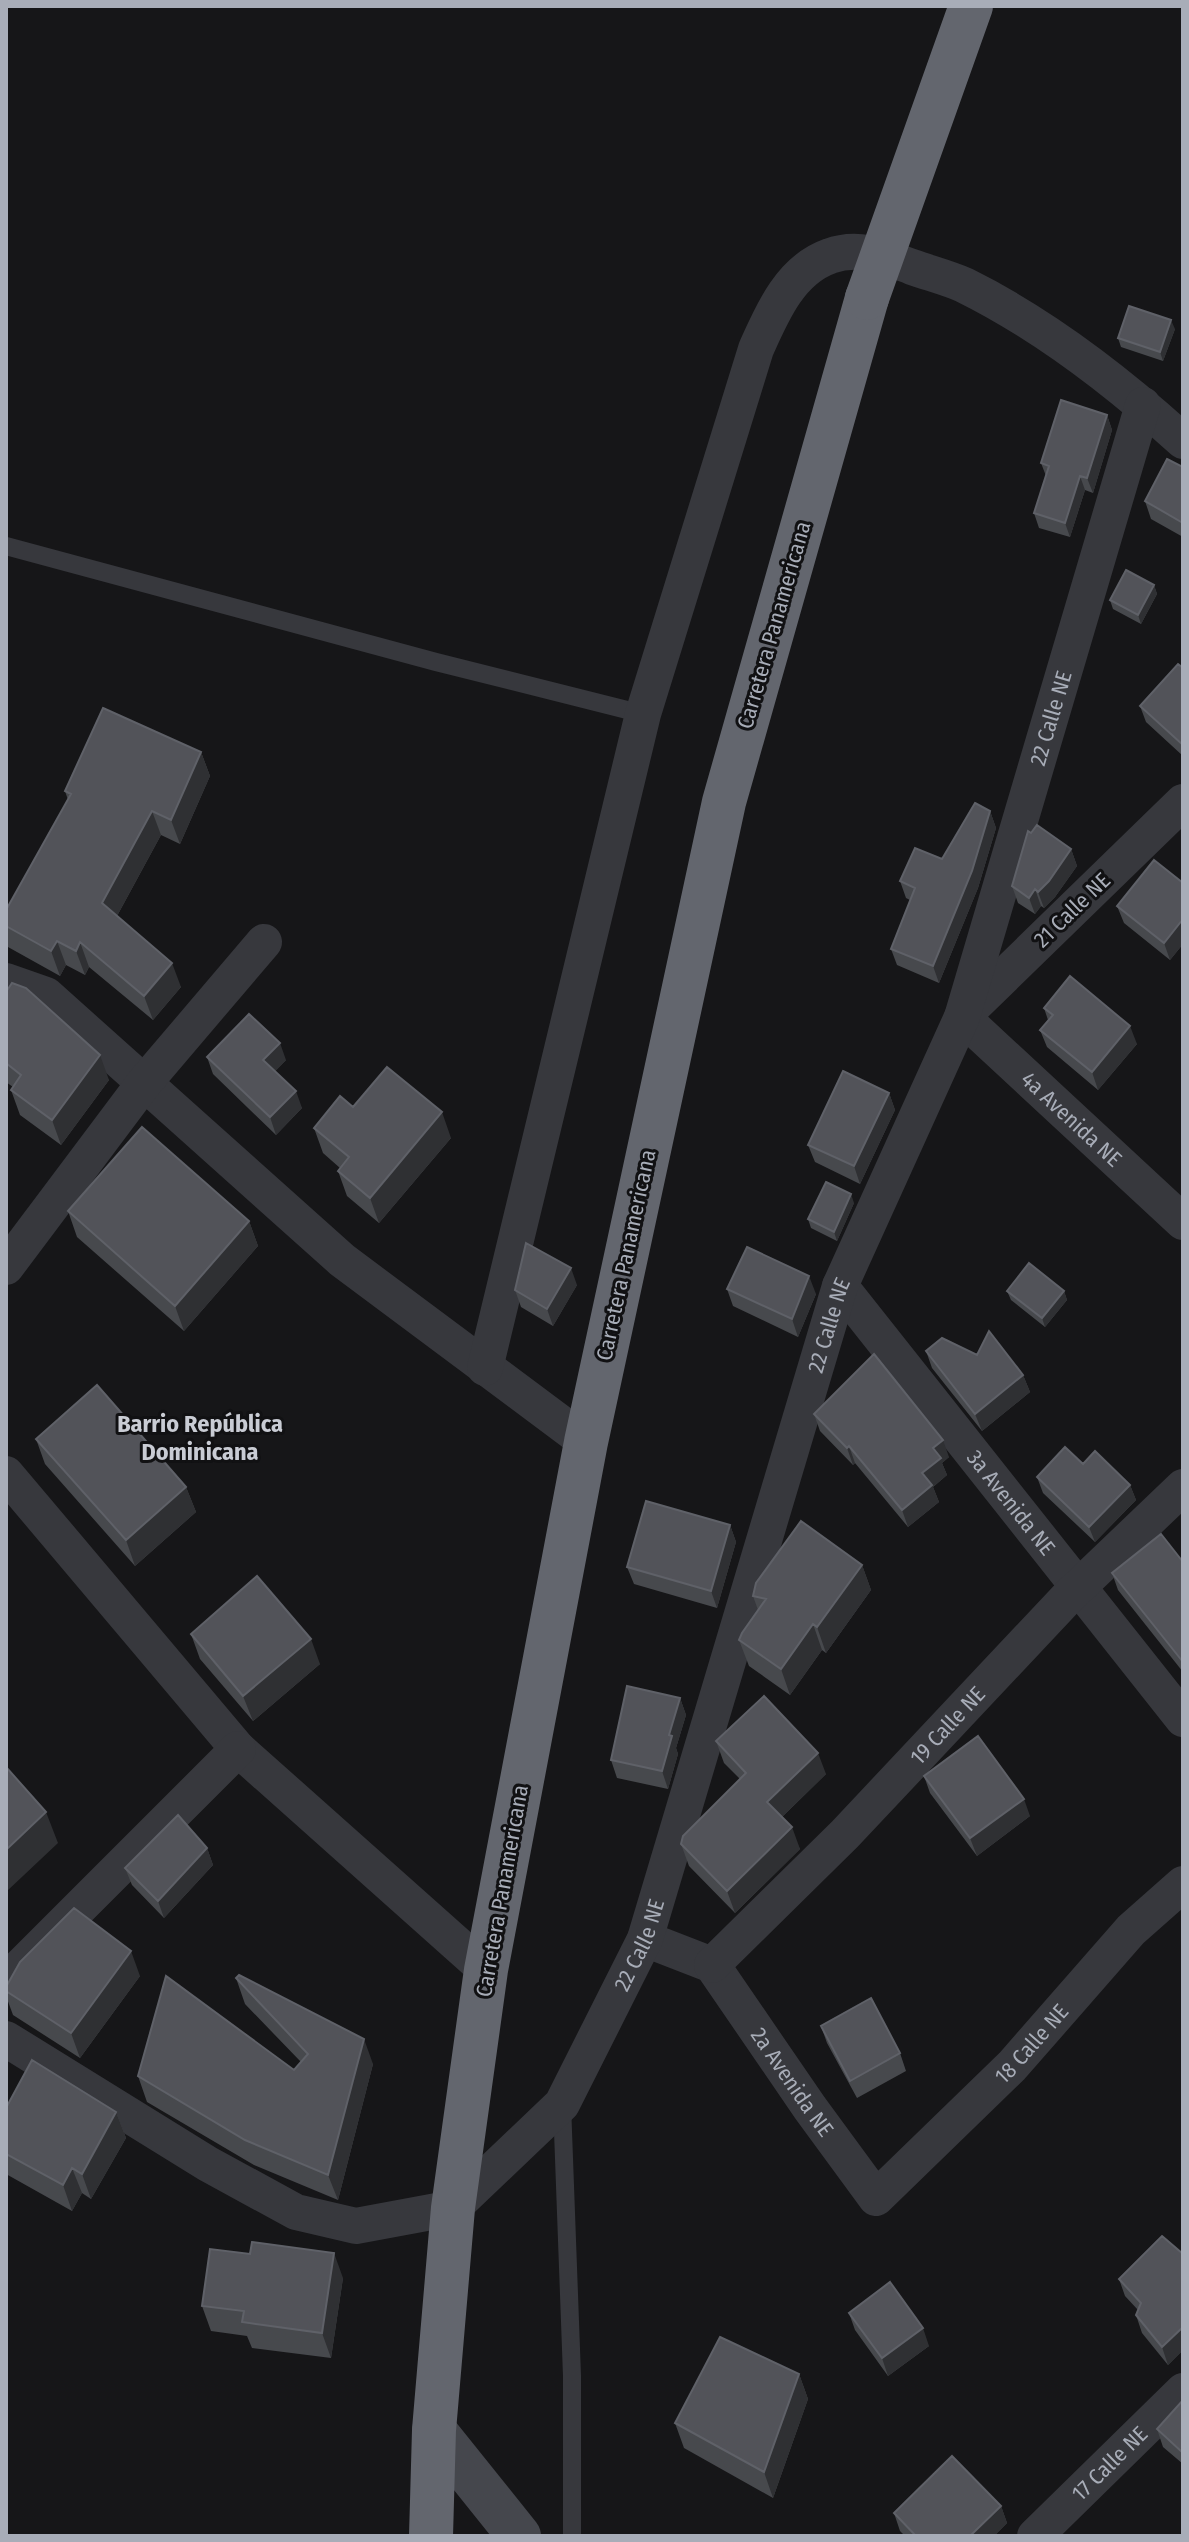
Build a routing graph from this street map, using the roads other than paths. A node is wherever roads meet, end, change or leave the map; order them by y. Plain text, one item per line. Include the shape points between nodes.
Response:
1 (971, 6) edge
2 (1143, 405) junction
3 (1183, 441) edge
4 (6, 546) edge
5 (643, 714) junction
6 (1183, 802) edge
7 (264, 942) dead end
8 (6, 981) edge
9 (962, 1017) junction
10 (144, 1083) junction
11 (1179, 1211) edge
12 (6, 1267) edge
13 (840, 1286) junction
14 (485, 1368) junction
15 (586, 1442) junction
16 (6, 1474) edge
17 (1183, 1487) edge
18 (1080, 1586) junction
19 (1183, 1719) edge
20 (238, 1749) junction
21 (1183, 1884) edge
22 (645, 1939) junction
23 (712, 1965) junction
24 (486, 1970) junction
25 (6, 1981) edge
26 (6, 2039) edge
27 (562, 2104) junction
28 (876, 2198) joint
29 (453, 2208) junction
30 (1183, 2391) edge
31 (434, 2430) junction
32 (431, 2536) edge
33 (519, 2536) edge
34 (572, 2536) edge
35 (1035, 2536) edge

1 - 15 highway, Carretera Panamericana, bridge via 867,298 724,802
2 - 3 street
2 - 5 street via 1054,337 961,284 873,253 849,251 813,264 782,297 756,349
2 - 9 street, 22 Calle NE
4 - 5 lane
5 - 14 street
6 - 9 street, 21 Calle NE
7 - 10 street
8 - 10 street via 46,995
9 - 11 street, 4a Avenida NE
9 - 13 street, 22 Calle NE
10 - 12 street
10 - 14 street via 342,1260
13 - 18 street, 3a Avenida NE
13 - 22 street, 22 Calle NE
14 - 15 street
15 - 24 highway, Carretera Panamericana
16 - 20 street
17 - 18 street, 19 Calle NE
18 - 19 street, 3a Avenida NE
18 - 23 street, 19 Calle NE via 845,1834
20 - 24 street
20 - 25 street
21 - 28 street, 18 Calle NE via 1131,1930 1012,2066
22 - 23 street
22 - 27 street, 22 Calle NE
23 - 28 street, 2a Avenida NE
24 - 29 highway, Carretera Panamericana
26 - 29 street via 296,2212 356,2226
27 - 29 street, 22 Calle NE
27 - 34 lane
29 - 31 highway, Carretera Panamericana
30 - 35 street, 17 Calle NE
31 - 32 highway, Carretera Panamericana
31 - 33 street

